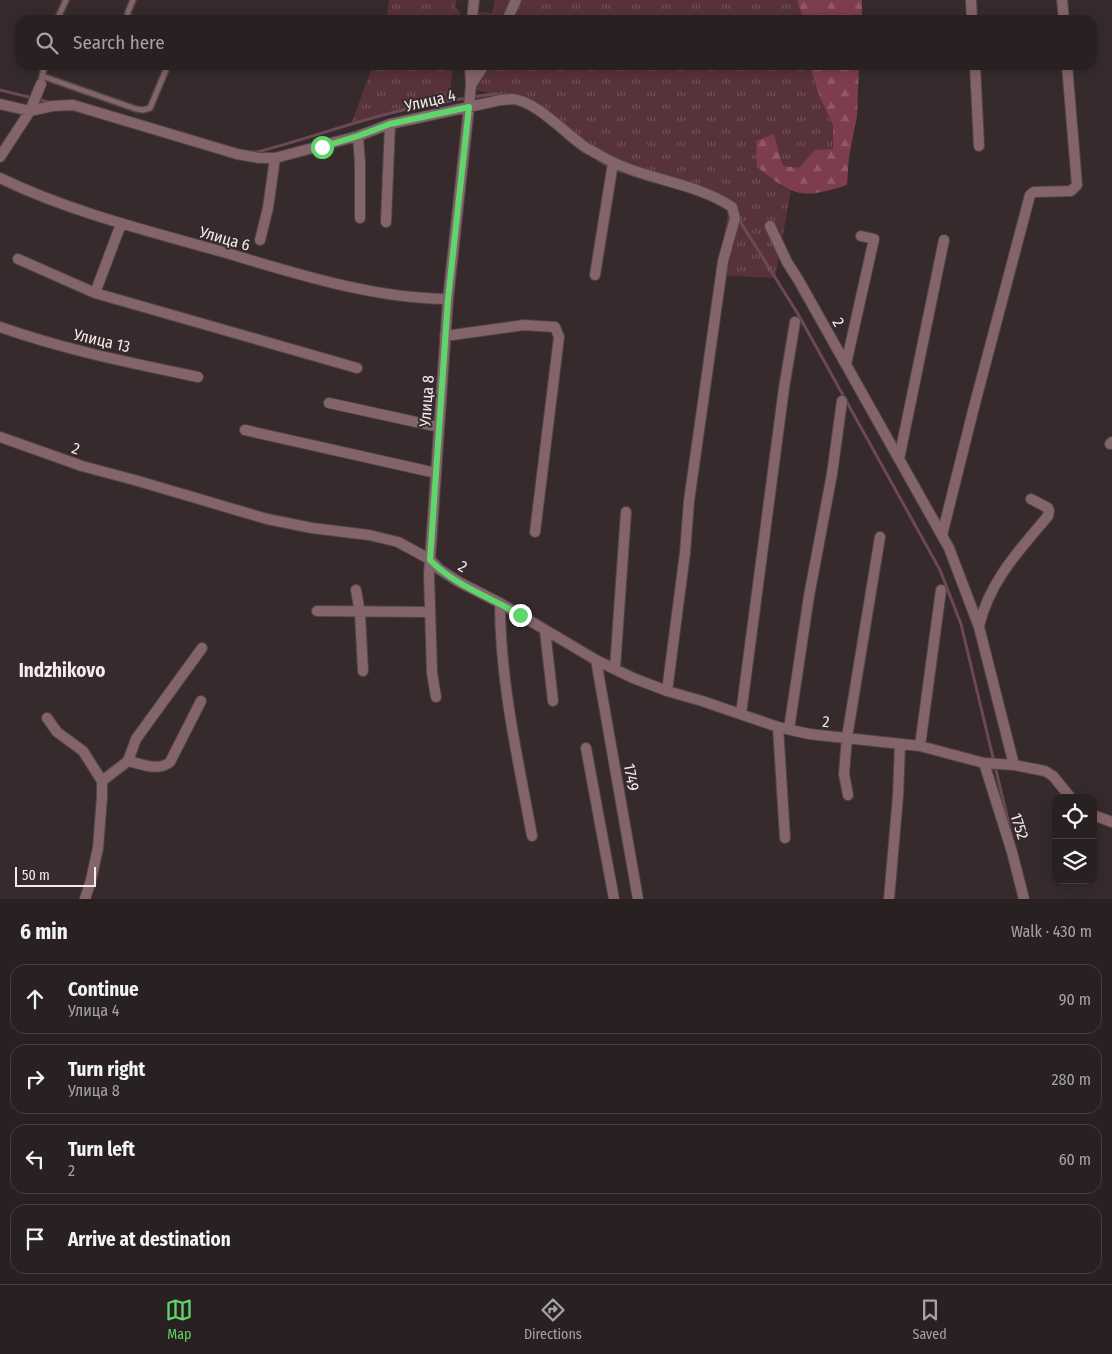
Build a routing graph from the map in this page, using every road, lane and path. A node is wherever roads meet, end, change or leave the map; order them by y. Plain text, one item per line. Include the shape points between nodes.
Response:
1 (66, 0) edge
2 (133, 0) edge
3 (474, 0) edge
4 (516, 0) edge
5 (971, 0) edge
6 (1062, 0) edge
7 (59, 15) edge
8 (128, 15) edge
9 (472, 15) edge
10 (509, 15) edge
11 (972, 15) edge
12 (1064, 15) edge
13 (44, 70) edge
14 (166, 70) edge
15 (470, 70) edge
16 (481, 70) edge
17 (974, 70) edge
18 (1067, 70) edge
19 (42, 80) junction
20 (471, 85) junction
21 (0, 104) edge
22 (32, 107) junction
23 (469, 107) junction
24 (390, 124) junction
25 (358, 136) junction
26 (979, 146) dead end
27 (0, 157) edge
28 (275, 158) junction
29 (613, 163) junction
30 (0, 178) edge
31 (360, 218) dead end
32 (386, 222) dead end
33 (121, 224) junction
34 (770, 226) dead end
35 (861, 236) dead end
36 (260, 240) dead end
37 (944, 240) dead end
38 (18, 259) dead end
39 (595, 275) dead end
40 (95, 293) junction
41 (448, 299) junction
42 (796, 322) dead end
43 (0, 327) edge
44 (445, 336) junction
45 (846, 364) junction
46 (357, 368) dead end
47 (198, 377) dead end
48 (842, 401) dead end
49 (329, 403) dead end
50 (439, 427) junction
51 (246, 430) dead end
52 (0, 437) edge
53 (899, 459) junction
54 (436, 473) junction
55 (1032, 499) dead end
56 (626, 512) dead end
57 (535, 532) dead end
58 (942, 535) junction
59 (880, 537) dead end
60 (430, 560) junction
61 (356, 590) dead end
62 (941, 590) dead end
63 (500, 603) junction
64 (317, 611) dead end
65 (430, 612) junction
66 (360, 613) junction
67 (979, 627) junction
68 (545, 630) junction
69 (202, 648) dead end
70 (596, 660) junction
71 (615, 668) junction
72 (363, 671) dead end
73 (667, 691) junction
74 (436, 698) dead end
75 (201, 701) dead end
76 (553, 701) dead end
77 (741, 714) junction
78 (47, 718) dead end
79 (778, 727) junction
80 (789, 729) junction
81 (847, 738) junction
82 (900, 744) junction
83 (920, 746) junction
84 (586, 748) dead end
85 (128, 761) junction
86 (984, 764) junction
87 (1014, 765) junction
88 (102, 781) junction
89 (848, 794) dead end
90 (1068, 794) edge
91 (1097, 816) edge
92 (1112, 822) edge
93 (532, 836) dead end
94 (785, 838) dead end
95 (84, 899) edge
96 (614, 899) edge
97 (638, 899) edge
98 (889, 899) edge
99 (1024, 899) edge

1 - 7 lane
2 - 8 lane
3 - 9 street
4 - 10 street
5 - 11 street
6 - 12 street
13 - 19 lane
14 - 19 lane via 150,108 143,110
15 - 20 street, Улица 8
16 - 20 street
17 - 26 street
18 - 58 street via 1076,187 1071,191 1048,190 1030,195
19 - 22 street
20 - 23 street, Улица 8
21 - 22 street, Улица 4
22 - 27 street
22 - 28 street, Улица 4 via 73,105 237,154
23 - 24 street, Улица 4
23 - 29 street, Улица 4 via 513,99 527,104 585,147
23 - 41 street, Улица 8
24 - 25 street, Улица 4
24 - 32 street
25 - 28 street, Улица 4
25 - 31 street
28 - 36 street
29 - 39 street
29 - 73 street, Улица 4 via 719,198 732,207 735,218 723,261 689,501
30 - 33 street, Улица 6
33 - 40 street
33 - 41 street, Улица 6 via 380,293 419,299
34 - 45 street, 2
35 - 45 street via 874,238
37 - 53 street
38 - 40 street
40 - 46 street
41 - 44 street, Улица 8
42 - 77 street via 784,388
43 - 47 street, Улица 13 via 98,356
44 - 50 street, Улица 8
44 - 57 street via 524,325 555,328 557,332 559,337
45 - 53 street, 2
48 - 80 street
49 - 50 street
50 - 54 street, Улица 8
51 - 54 street
52 - 60 street, 2 via 82,466 267,519 398,542
53 - 58 street, 2
54 - 60 street, Улица 8
55 - 67 street via 1048,508 1048,516 1006,567 983,610
56 - 71 street
58 - 67 street, 2
59 - 81 street
60 - 63 street, 2 via 459,582
60 - 65 street, Улица 8
61 - 66 street
62 - 83 street
63 - 68 street, 2
63 - 93 street via 504,678
64 - 66 street
65 - 66 street
65 - 74 street, Улица 8
66 - 72 street
67 - 87 street, 2
68 - 70 street, 2
68 - 76 street
69 - 85 street via 136,739
70 - 71 street, 2
70 - 97 street, 1749
71 - 73 street, 2
73 - 77 street, 2
75 - 85 street via 170,762 158,768
77 - 79 street, 2
78 - 88 street via 57,732 83,751
79 - 80 street, 2
79 - 94 street
80 - 81 street, 2
81 - 82 street, 2
81 - 89 street via 844,774
82 - 83 street, 2
82 - 98 street
83 - 86 street, 2
84 - 96 street
85 - 88 street
86 - 87 street, 2
86 - 99 street, 1752
87 - 90 street, 2 via 1045,771
88 - 95 street via 98,848
91 - 92 street

